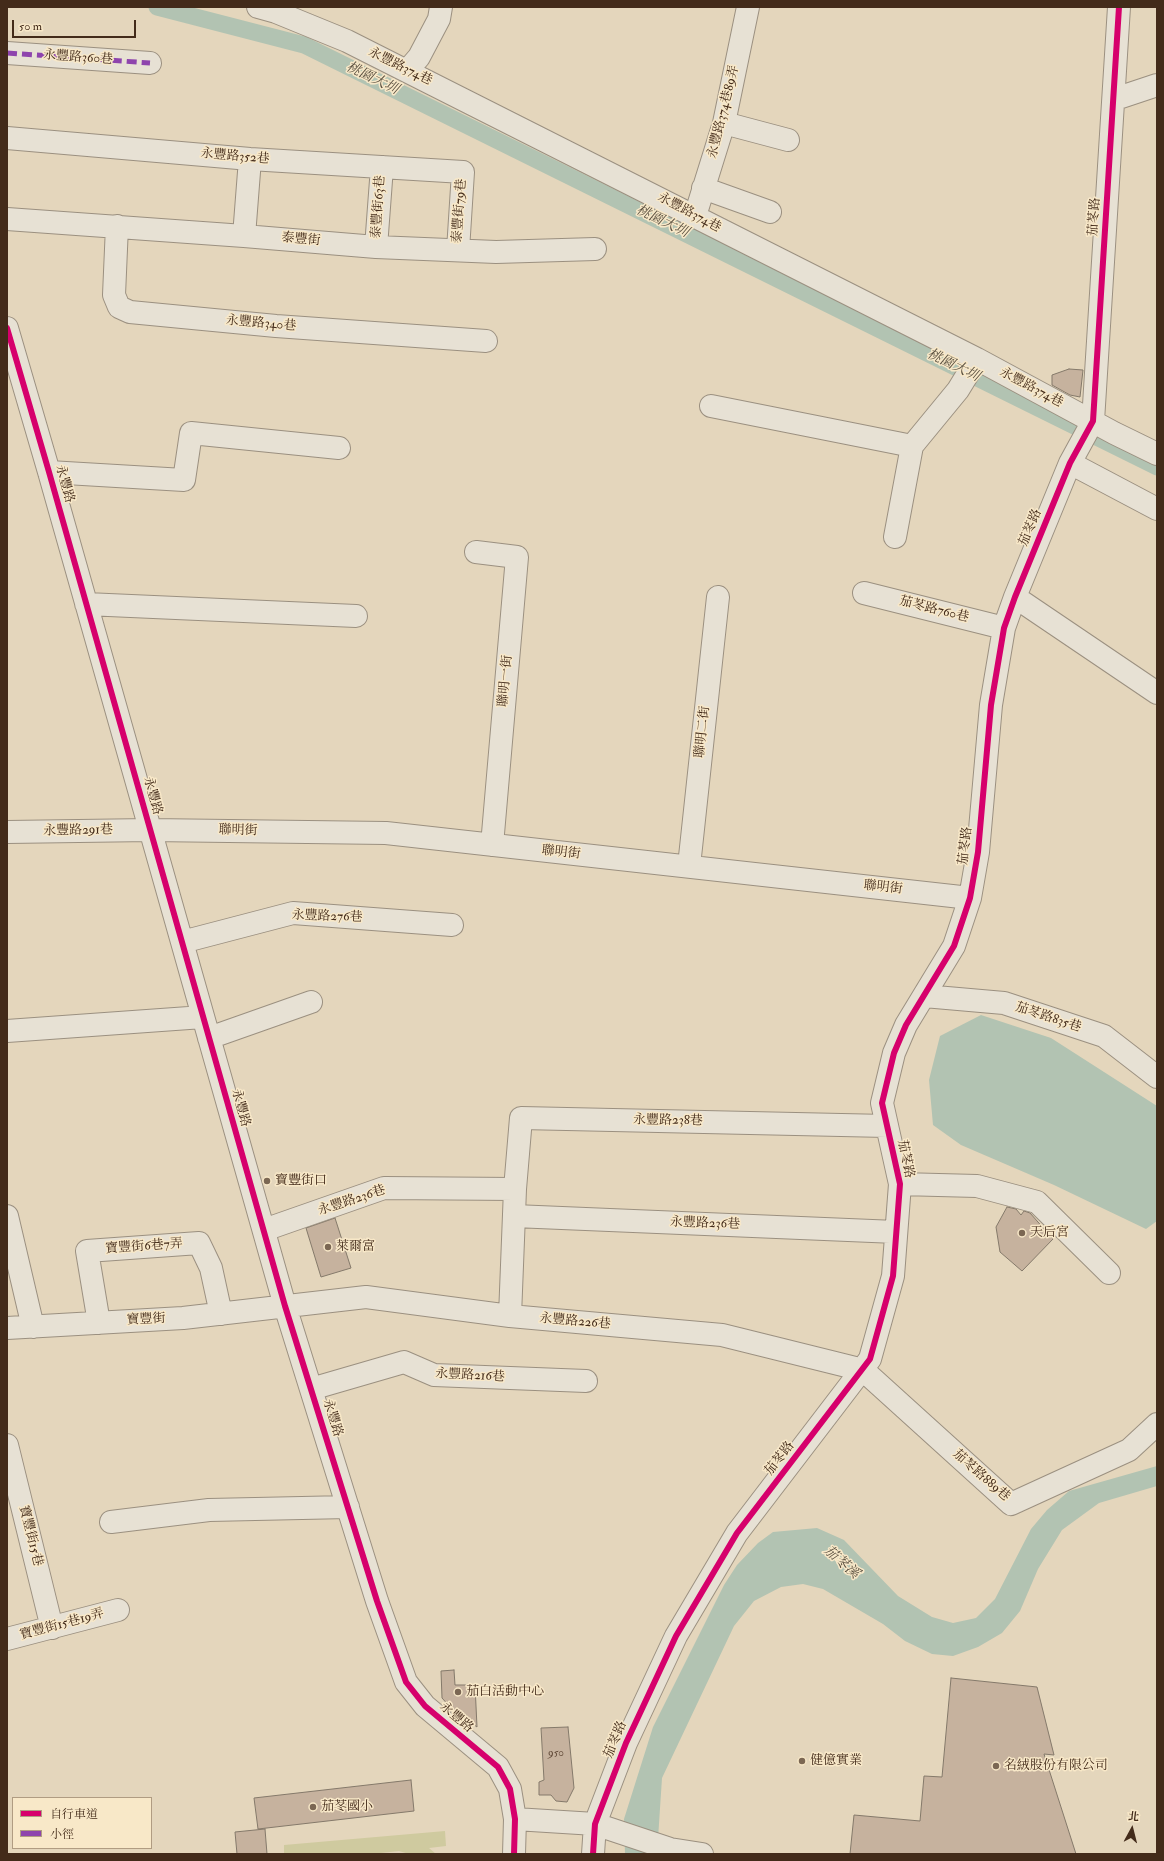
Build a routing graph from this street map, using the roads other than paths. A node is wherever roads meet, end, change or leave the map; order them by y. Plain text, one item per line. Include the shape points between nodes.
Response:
1 (258, 7) edge
2 (441, 7) edge
3 (748, 7) edge
4 (1120, 7) edge
5 (7, 52) edge
6 (150, 63) dead end
7 (407, 71) junction
8 (1157, 85) edge
9 (1115, 99) junction
10 (724, 123) junction
11 (7, 138) edge
12 (788, 140) dead end
13 (250, 159) junction
14 (382, 167) junction
15 (463, 172) joint
16 (703, 188) junction
17 (770, 212) dead end
18 (695, 216) junction
19 (7, 220) edge
20 (117, 226) junction
21 (244, 236) junction
22 (376, 247) junction
23 (595, 249) dead end
24 (458, 250) junction
25 (7, 328) edge
26 (486, 340) dead end
27 (975, 364) junction
28 (711, 406) dead end
29 (1092, 424) junction
30 (912, 446) junction
31 (338, 448) dead end
32 (1157, 454) edge
33 (1073, 458) junction
34 (49, 472) junction
35 (1157, 509) edge
36 (894, 537) dead end
37 (476, 552) dead end
38 (864, 593) dead end
39 (718, 597) dead end
40 (1015, 597) junction
41 (86, 604) junction
42 (356, 616) dead end
43 (1004, 628) junction
44 (1157, 693) edge
45 (150, 830) junction
46 (7, 832) edge
47 (492, 845) junction
48 (689, 866) junction
49 (970, 898) junction
50 (452, 925) dead end
51 (182, 942) junction
52 (924, 996) junction
53 (311, 1002) dead end
54 (203, 1017) junction
55 (7, 1031) edge
56 (209, 1038) junction
57 (1157, 1077) edge
58 (887, 1126) junction
59 (900, 1184) junction
60 (515, 1190) junction
61 (7, 1216) edge
62 (514, 1216) junction
63 (264, 1230) junction
64 (896, 1232) junction
65 (1109, 1273) dead end
66 (285, 1306) junction
67 (221, 1314) junction
68 (510, 1316) junction
69 (99, 1323) junction
70 (33, 1327) junction
71 (7, 1328) edge
72 (863, 1370) junction
73 (586, 1381) dead end
74 (311, 1389) junction
75 (1157, 1424) edge
76 (7, 1445) edge
77 (348, 1507) junction
78 (111, 1522) dead end
79 (118, 1610) dead end
80 (52, 1628) junction
81 (7, 1640) edge
82 (515, 1819) junction
83 (595, 1824) junction
84 (514, 1854) edge
85 (593, 1854) edge
86 (702, 1854) edge

1 - 7 street, 永豐路374巷 via 347,41
2 - 7 street via 439,20 419,57
3 - 10 street, 永豐路374巷89弄
4 - 9 street, 茄苳路
5 - 6 street, 永豐路360巷
7 - 18 street, 永豐路374巷
8 - 9 street
9 - 29 street, 茄苳路
10 - 12 street
10 - 16 street, 永豐路374巷89弄
11 - 13 street, 永豐路352巷
13 - 14 street, 永豐路352巷
13 - 21 street
14 - 15 street, 永豐路352巷
14 - 22 street, 泰豐街63巷
15 - 24 street, 泰豐街79巷
16 - 17 street
16 - 18 street, 永豐路374巷89弄
18 - 27 street, 永豐路374巷
19 - 20 street, 泰豐街
20 - 21 street, 泰豐街
20 - 26 street, 永豐路340巷 via 114,295 119,307 130,312 276,326
21 - 22 street, 泰豐街
22 - 24 street, 泰豐街
23 - 24 street, 泰豐街 via 496,252
25 - 34 street, 永豐路
27 - 29 street, 永豐路374巷
27 - 30 street via 958,390
28 - 30 street
29 - 32 street, 永豐路374巷
29 - 33 street, 茄苳路
30 - 36 street
31 - 34 street via 191,433 184,480
33 - 35 street
33 - 40 street, 茄苳路
34 - 41 street, 永豐路
37 - 47 street, 聯明一街 via 517,558
38 - 43 street, 茄苳路760巷
39 - 48 street, 聯明二街
40 - 43 street, 茄苳路
40 - 44 street
41 - 42 street
41 - 45 street, 永豐路
43 - 49 street, 茄苳路 via 991,705 978,852
45 - 46 street, 永豐路291巷
45 - 47 street, 聯明街 via 386,833
45 - 51 street, 永豐路
47 - 48 street, 聯明街
48 - 49 street, 聯明街
49 - 52 street, 茄苳路 via 954,946
50 - 51 street, 永豐路276巷 via 293,913
51 - 54 street, 永豐路
52 - 57 street, 茄苳路835巷 via 1004,1003 1104,1036
52 - 58 street, 茄苳路 via 906,1025 894,1052 882,1103
53 - 56 street
54 - 55 street
54 - 56 street, 永豐路
56 - 63 street, 永豐路
58 - 59 street, 茄苳路
58 - 60 street, 永豐路238巷 via 521,1118
59 - 64 street, 茄苳路
59 - 65 street via 977,1186 1037,1202
60 - 62 street
60 - 63 street, 永豐路236巷 via 384,1188
61 - 70 street
62 - 64 street, 永豐路236巷
62 - 68 street
63 - 66 street, 永豐路
64 - 72 street, 茄苳路 via 893,1276 870,1359
66 - 67 street, 寶豐街
66 - 68 street, 永豐路226巷 via 366,1297
66 - 74 street, 永豐路
67 - 69 street, 寶豐街
67 - 69 street, 寶豐街6巷7弄 via 211,1268 200,1243 87,1251
68 - 72 street, 永豐路226巷 via 722,1335
69 - 70 street, 寶豐街
70 - 71 street, 寶豐街
72 - 75 street, 茄苳路889巷 via 1011,1504 1129,1450
72 - 83 street, 茄苳路 via 737,1533 676,1636 626,1743
73 - 74 street, 永豐路216巷 via 434,1376 404,1362
74 - 77 street, 永豐路
76 - 80 street, 寶豐街15巷
77 - 78 street via 209,1510
77 - 82 street, 永豐路 via 377,1601 406,1682 425,1706 498,1766 510,1789
79 - 80 street, 寶豐街15巷19弄
80 - 81 street, 寶豐街15巷19弄
82 - 83 street
82 - 84 street, 永豐路
83 - 85 street, 茄苳路
83 - 86 street via 670,1849

